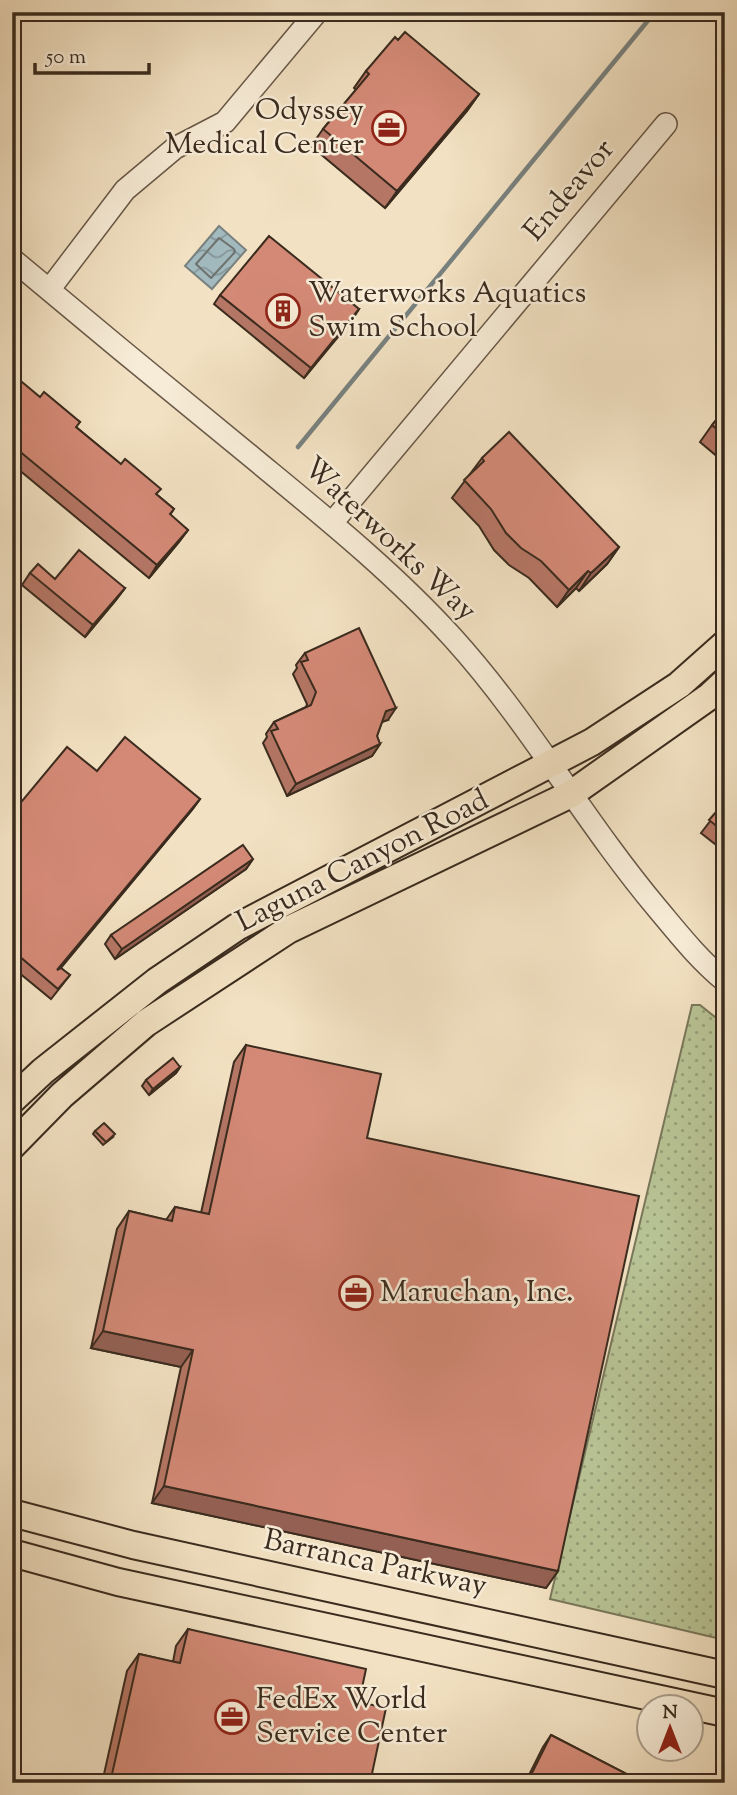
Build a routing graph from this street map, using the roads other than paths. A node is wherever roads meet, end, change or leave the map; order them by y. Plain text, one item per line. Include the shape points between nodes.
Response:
1 (317, 12) edge
2 (666, 124) dead end
3 (12, 259) edge
4 (49, 290) junction
5 (332, 523) junction
6 (725, 644) edge
7 (725, 682) edge
8 (551, 765) junction
9 (570, 794) junction
10 (725, 981) edge
11 (12, 1100) edge
12 (12, 1146) edge
13 (12, 1513) edge
14 (12, 1553) edge
15 (725, 1675) edge
16 (725, 1713) edge

1 - 4 street via 225,121 175,148 125,190
2 - 5 street, Endeavor
3 - 4 street, Waterworks Way
4 - 5 street, Waterworks Way
5 - 8 street, Waterworks Way via 418,600 471,658
6 - 8 main road, Laguna Canyon Road via 679,685
7 - 9 main road, Laguna Canyon Road
8 - 9 street, Waterworks Way
8 - 11 main road, Laguna Canyon Road via 237,927 157,981
9 - 10 street, Waterworks Way via 625,871 705,965
9 - 12 main road, Laguna Canyon Road via 288,930 146,1023 62,1095
13 - 15 main road, Barranca Parkway via 133,1545
14 - 16 main road via 118,1582

